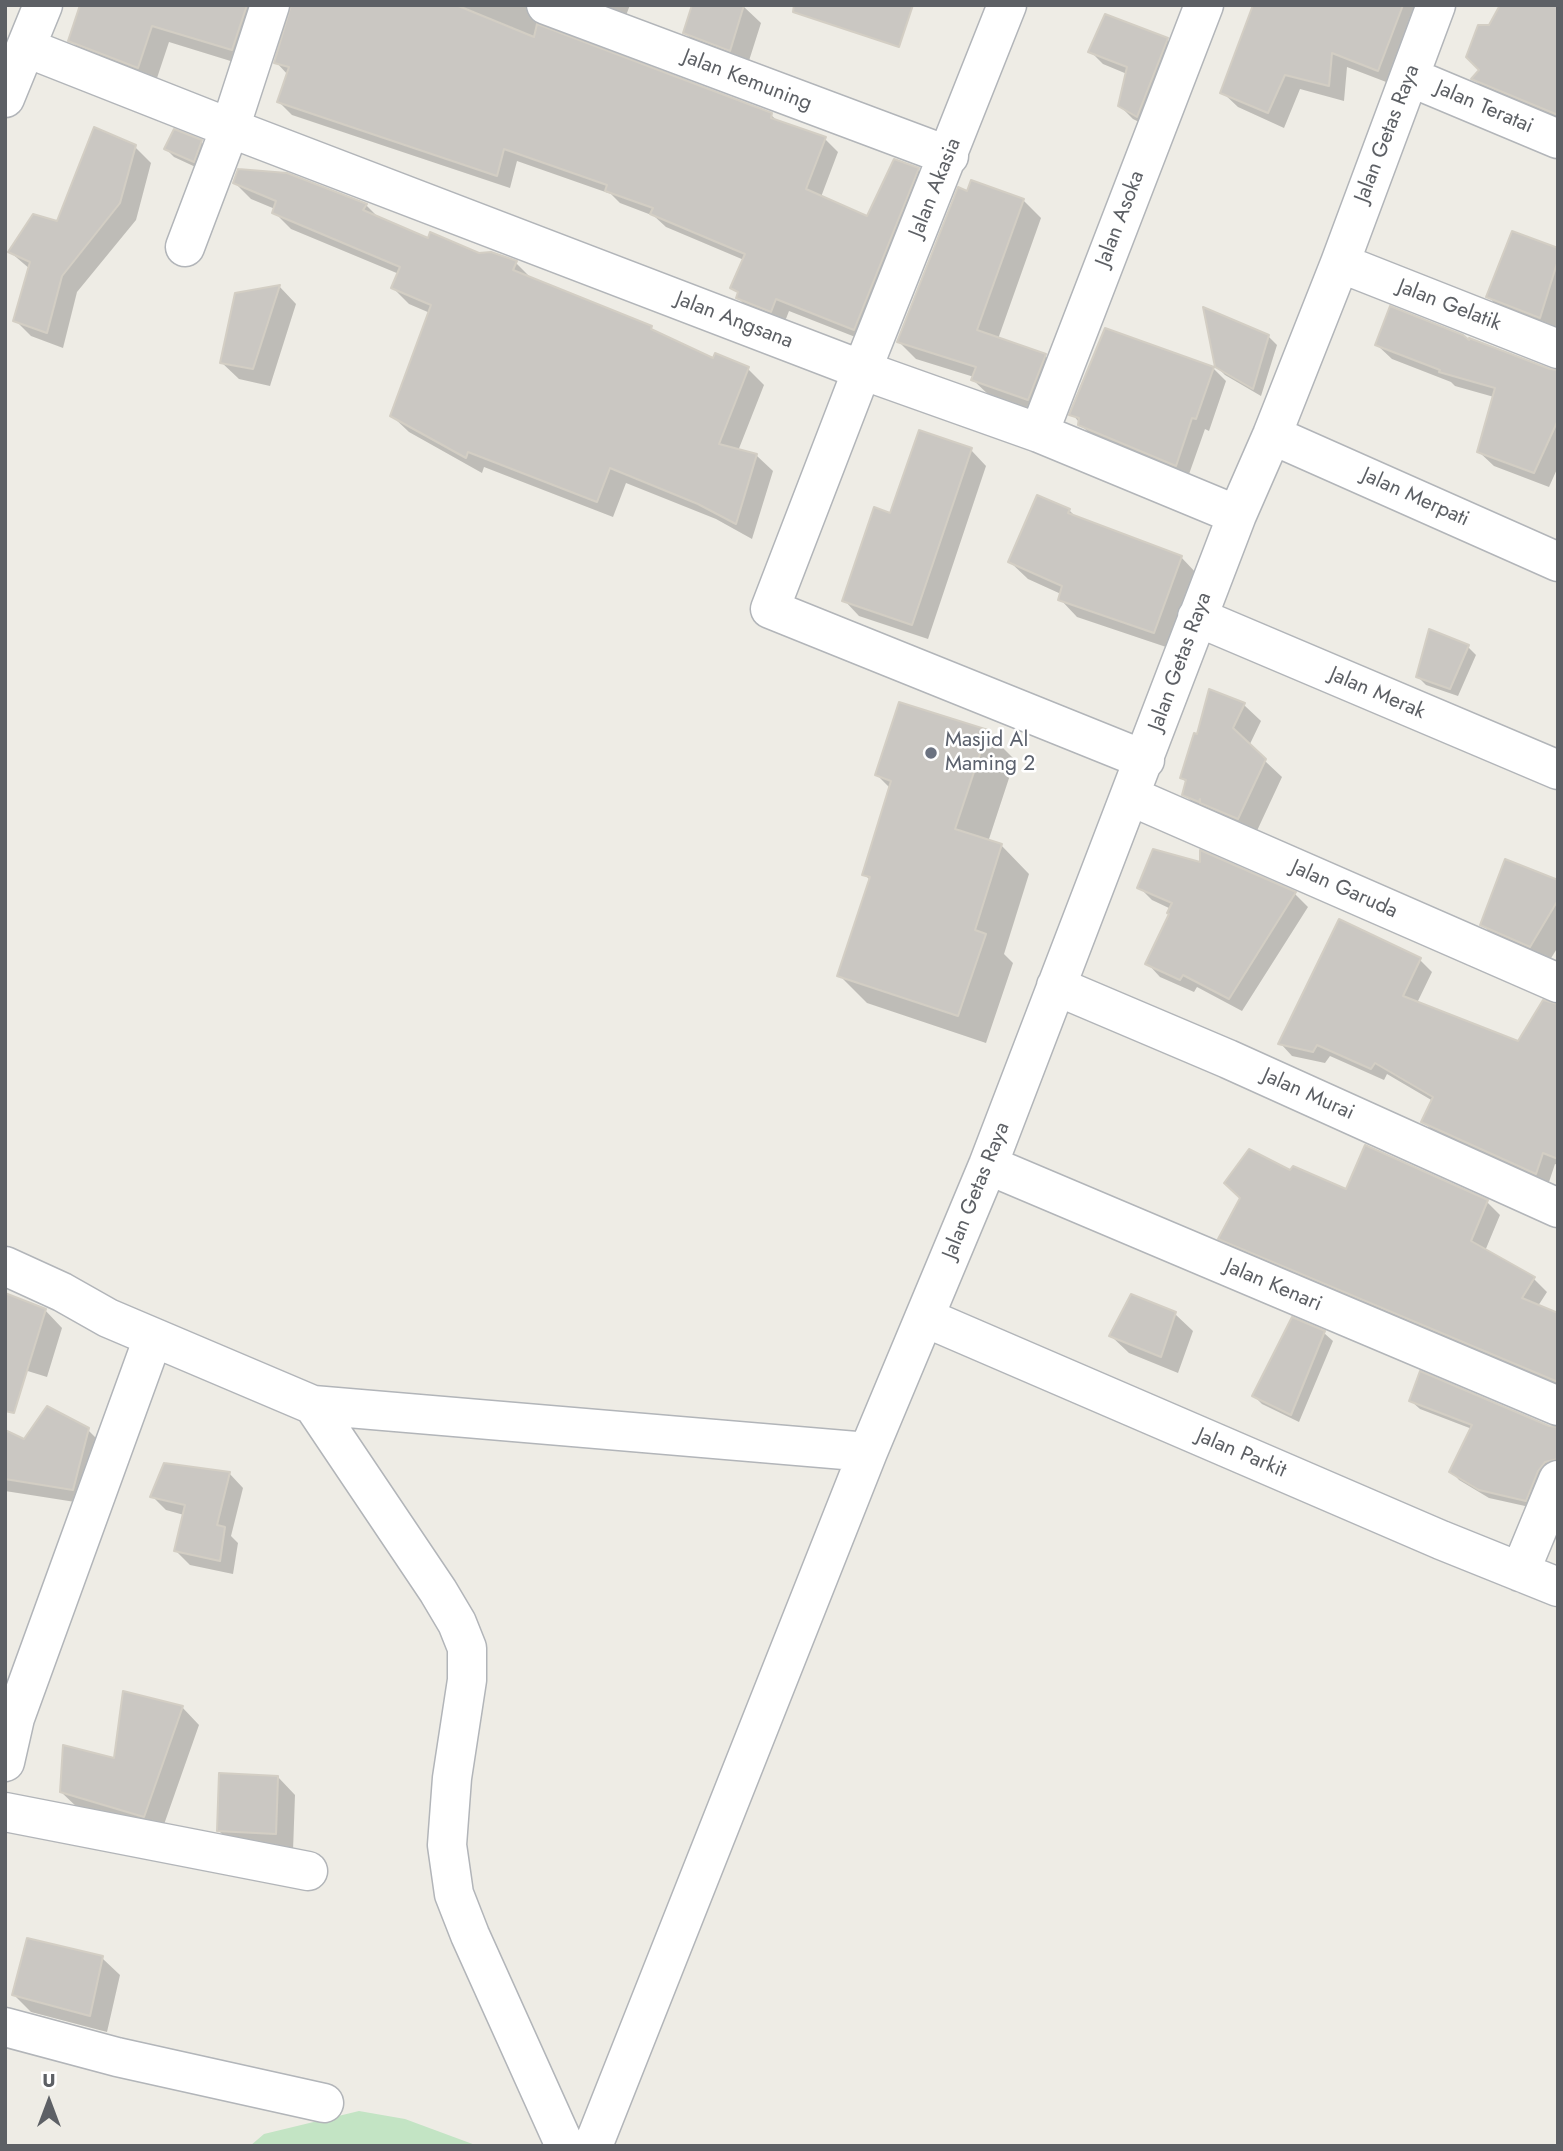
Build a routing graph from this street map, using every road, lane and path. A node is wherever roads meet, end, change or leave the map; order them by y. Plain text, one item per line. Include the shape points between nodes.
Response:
1 (43, 5) edge
2 (270, 5) edge
3 (546, 5) edge
4 (1007, 5) edge
5 (1204, 5) edge
6 (1436, 5) edge
7 (27, 48) junction
8 (1410, 77) junction
9 (5, 98) edge
10 (230, 128) junction
11 (1558, 139) edge
12 (948, 156) junction
13 (185, 247) dead end
14 (1339, 263) junction
15 (1558, 349) edge
16 (862, 370) junction
17 (1039, 433) junction
18 (1272, 435) junction
19 (1237, 515) junction
20 (1558, 562) edge
21 (1197, 617) junction
22 (1145, 760) junction
23 (1558, 770) edge
24 (1130, 796) junction
25 (1558, 983) edge
26 (1056, 986) junction
27 (988, 1165) junction
28 (1558, 1208) edge
29 (5, 1266) edge
30 (926, 1318) junction
31 (153, 1338) junction
32 (313, 1405) junction
33 (1558, 1406) edge
34 (868, 1452) junction
35 (1558, 1479) edge
36 (1520, 1572) junction
37 (1558, 1587) edge
38 (10, 1717) edge
39 (5, 1762) edge
40 (5, 1812) edge
41 (308, 1871) dead end
42 (5, 2026) edge
43 (324, 2103) dead end
44 (565, 2146) edge
45 (593, 2146) edge

1 - 7 street
2 - 10 street
3 - 12 street, Jalan Kemuning
4 - 12 street, Jalan Akasia
5 - 17 street, Jalan Asoka
6 - 8 street, Jalan Getas Raya
7 - 9 street
7 - 10 street, Jalan Angsana
8 - 11 street, Jalan Teratai
8 - 14 street, Jalan Getas Raya
10 - 13 street
10 - 16 street, Jalan Angsana
12 - 16 street, Jalan Akasia
14 - 15 street, Jalan Gelatik
14 - 18 street, Jalan Getas Raya
16 - 17 street, Jalan Angsana
16 - 22 street, Jalan Akasia via 770,609
17 - 19 street, Jalan Angsana
18 - 19 street, Jalan Getas Raya
18 - 20 street, Jalan Merpati
19 - 21 street, Jalan Getas Raya
21 - 22 street, Jalan Getas Raya
21 - 23 street, Jalan Merak
22 - 24 street, Jalan Getas Raya
24 - 25 street, Jalan Garuda
24 - 26 street, Jalan Getas Raya
26 - 27 street, Jalan Getas Raya
26 - 28 street, Jalan Murai
27 - 30 street, Jalan Getas Raya
27 - 33 street, Jalan Kenari
29 - 31 street
30 - 34 street, Jalan Getas Raya
30 - 36 street, Jalan Parkit
31 - 32 street
31 - 38 street
32 - 34 street
32 - 44 street via 438,1591 467,1648 447,1845 454,1894
34 - 45 street, Jalan Getas Raya
35 - 36 street
36 - 37 street, Jalan Parkit
38 - 39 street
40 - 41 street
42 - 43 street via 117,2057

